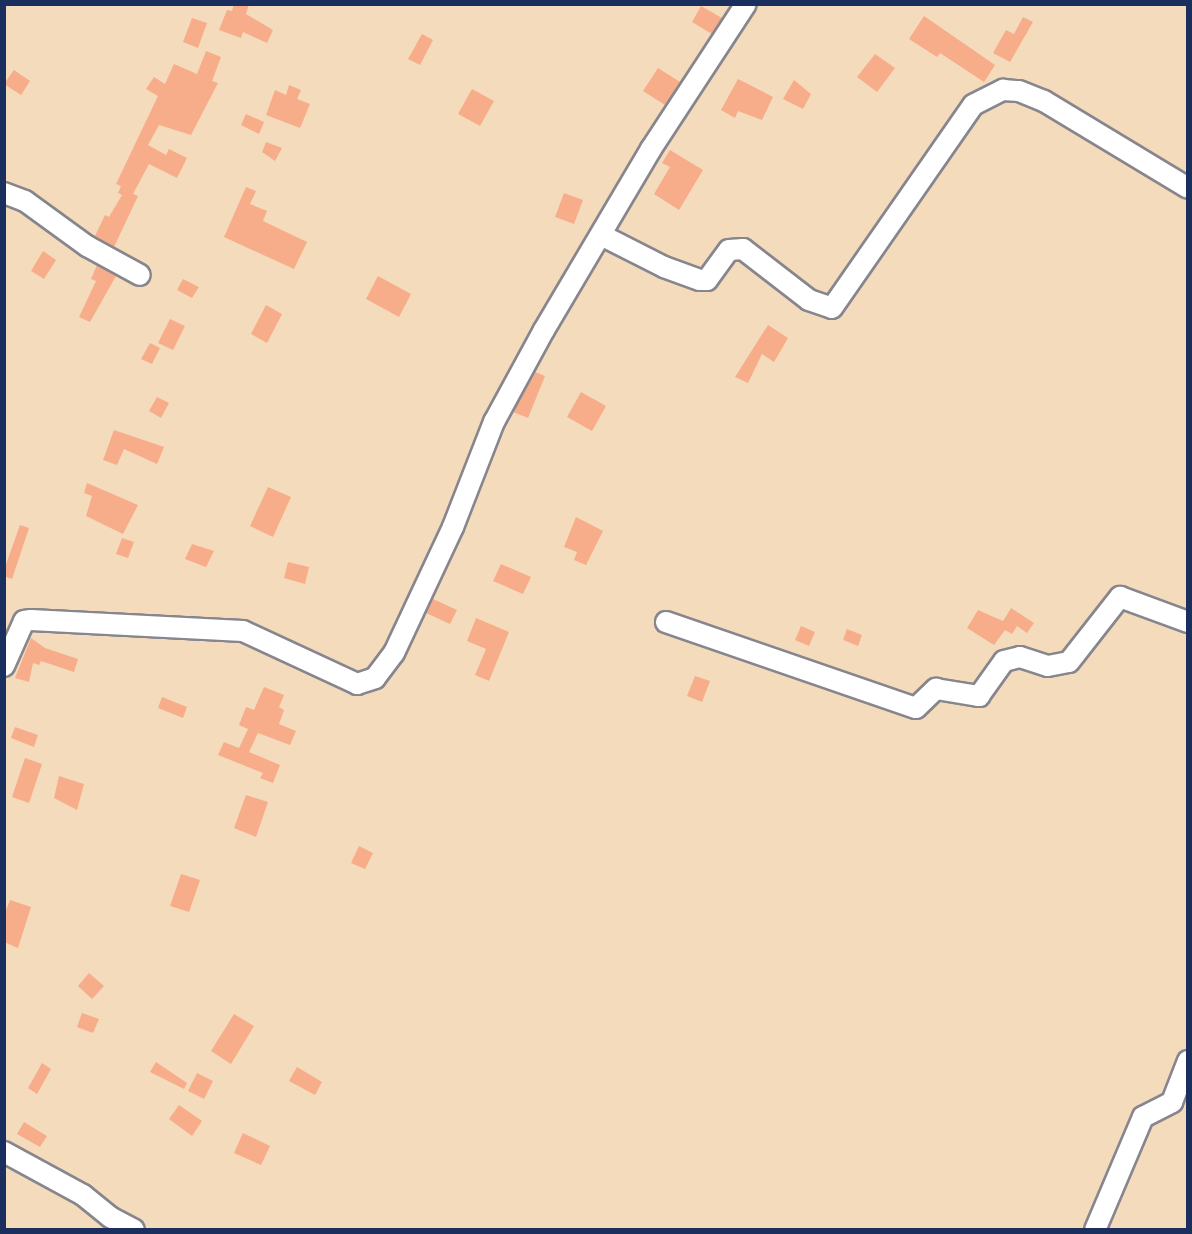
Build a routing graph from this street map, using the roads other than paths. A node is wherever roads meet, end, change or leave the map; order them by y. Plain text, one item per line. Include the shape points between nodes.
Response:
1 (746, 4) edge
2 (1188, 189) edge
3 (4, 193) edge
4 (601, 235) junction
5 (140, 275) dead end
6 (666, 622) dead end
7 (1188, 622) edge
8 (4, 666) edge
9 (1188, 1061) edge
10 (4, 1152) edge
11 (134, 1230) edge
12 (1095, 1230) edge

1 - 4 street via 651,149
2 - 4 street via 1044,101 1019,91 1003,90 973,105 832,308 809,300 743,249 729,250 707,280 700,280 664,267
3 - 5 street via 25,201 87,246
4 - 8 street via 494,422 448,538 394,653 375,678 357,684 243,631 31,620 24,621
6 - 7 street via 916,708 936,689 979,696 1004,661 1020,657 1048,666 1069,662 1119,597
9 - 12 street via 1172,1102 1143,1117
10 - 11 street via 83,1195

